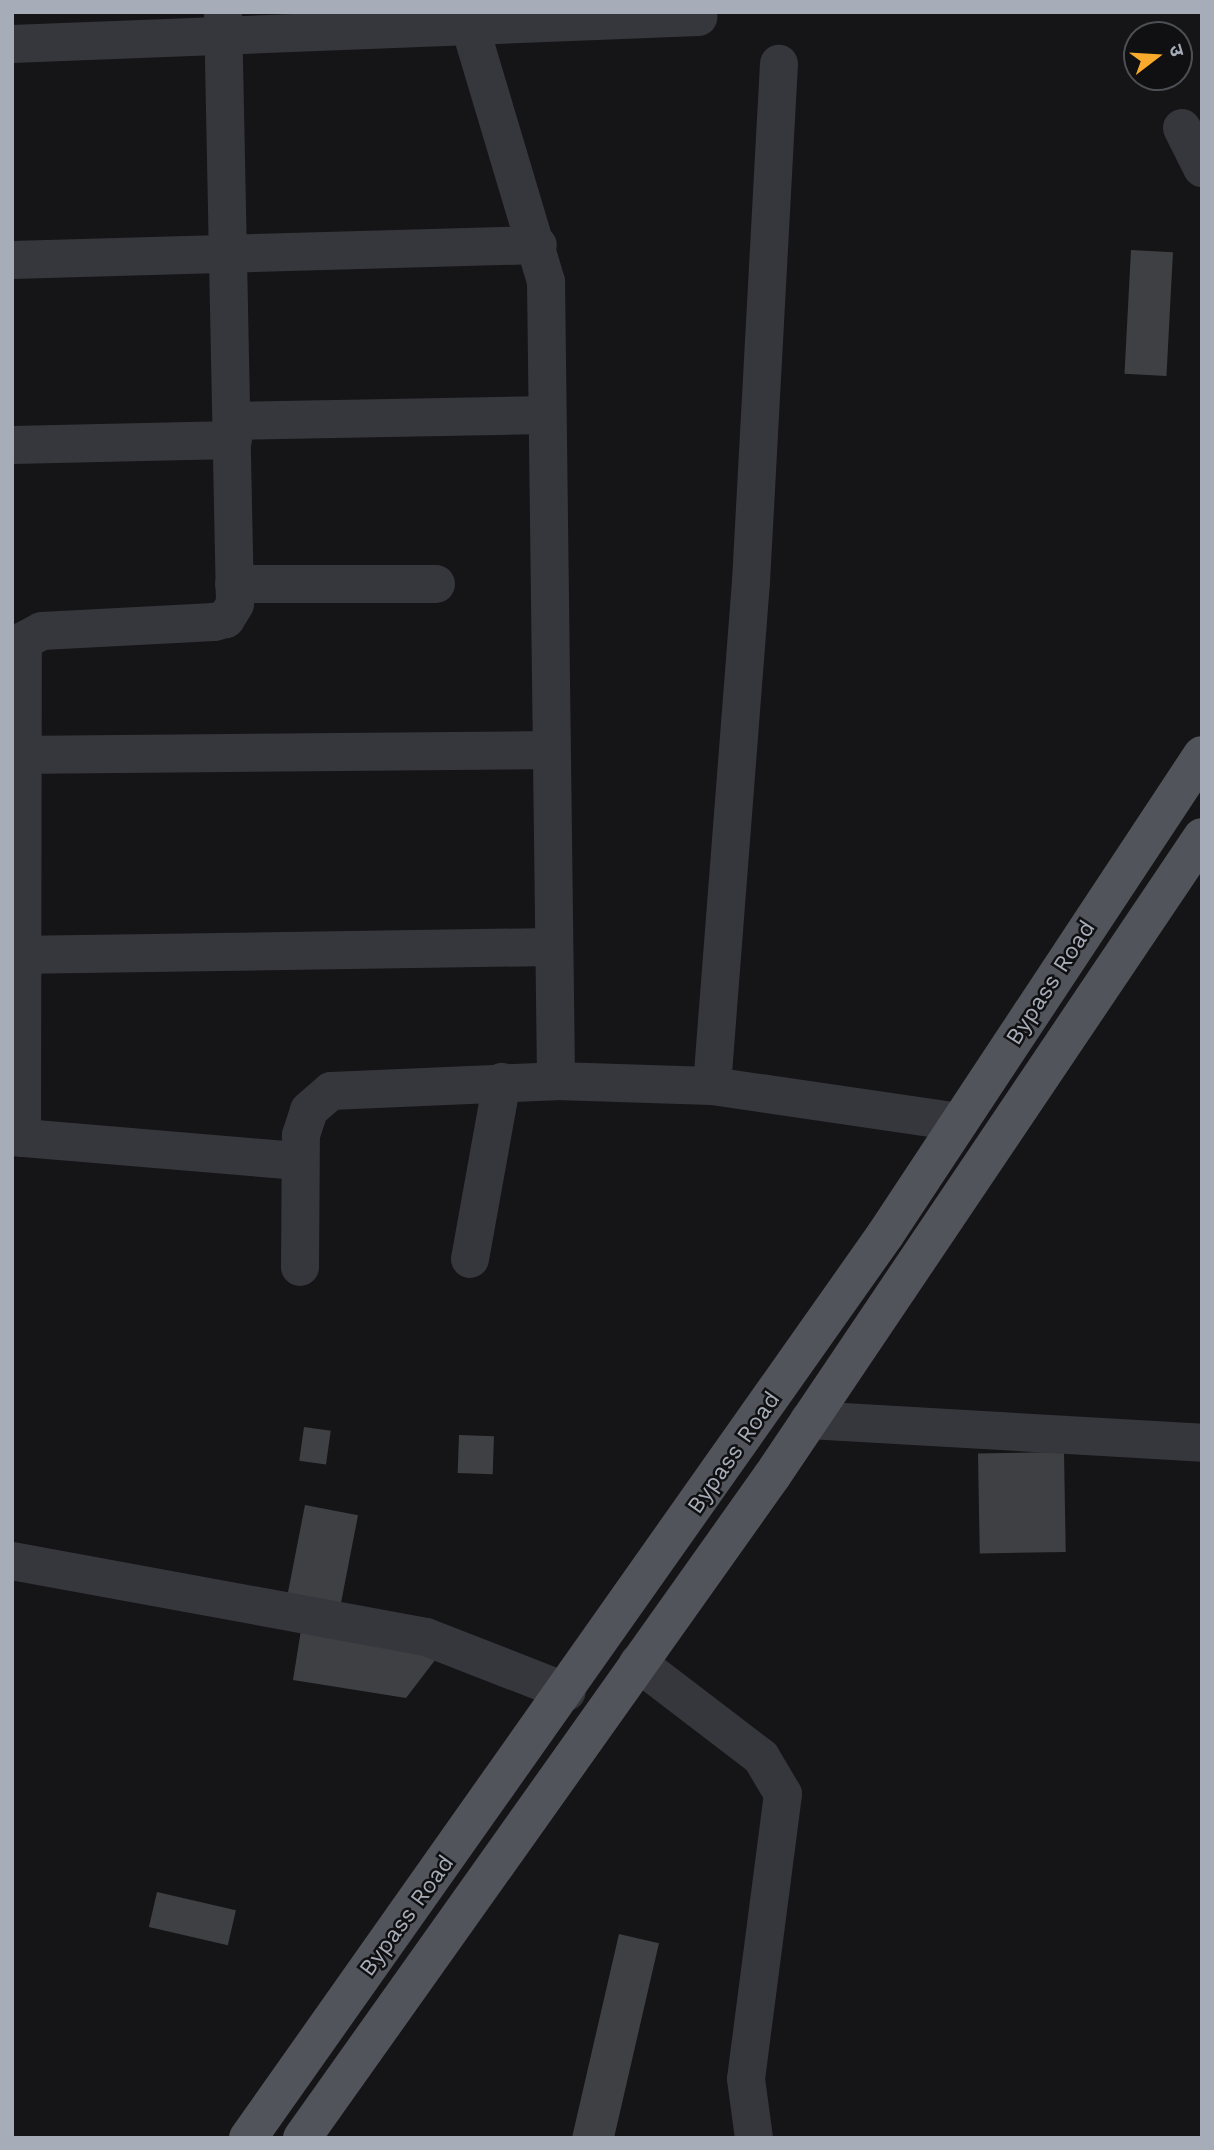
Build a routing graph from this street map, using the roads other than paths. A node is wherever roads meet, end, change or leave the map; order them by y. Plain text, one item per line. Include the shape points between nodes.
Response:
1 (698, 17) dead end
2 (223, 26) edge
3 (471, 30) junction
4 (12, 44) edge
5 (779, 64) dead end
6 (1182, 128) dead end
7 (1202, 168) edge
8 (538, 245) junction
9 (229, 256) junction
10 (12, 260) edge
11 (547, 415) junction
12 (233, 430) junction
13 (12, 445) edge
14 (234, 584) junction
15 (436, 584) dead end
16 (550, 750) junction
17 (16, 755) edge
18 (1202, 755) edge
19 (1202, 837) edge
20 (553, 947) junction
21 (18, 955) edge
22 (556, 1081) junction
23 (502, 1082) junction
24 (712, 1086) junction
25 (959, 1122) junction
26 (17, 1138) edge
27 (299, 1161) junction
28 (470, 1259) dead end
29 (300, 1267) dead end
30 (809, 1420) junction
31 (1202, 1443) edge
32 (12, 1561) edge
33 (638, 1664) junction
34 (567, 1692) junction
35 (371, 1966) junction
36 (405, 1991) junction
37 (248, 2138) edge
38 (302, 2138) edge
39 (754, 2138) edge

1 - 3 street
2 - 3 street
2 - 4 street
2 - 9 street
3 - 8 street
5 - 24 street via 751,582
6 - 7 street
8 - 9 street
8 - 11 street via 546,281
9 - 10 street
9 - 12 street
11 - 12 street
11 - 16 street
12 - 13 street
12 - 14 street
14 - 15 street
14 - 17 street via 226,619 42,631 23,640
16 - 17 street
16 - 20 street
17 - 21 street
18 - 25 main road, Bypass Road
19 - 30 main road, Bypass Road
20 - 21 street
20 - 22 street
21 - 26 street
22 - 23 street
22 - 24 street
23 - 27 street via 331,1091 309,1110
23 - 28 street
24 - 25 street
25 - 34 main road, Bypass Road
26 - 27 street
27 - 29 street
30 - 31 street
30 - 33 main road, Bypass Road
32 - 34 street via 426,1637
33 - 36 main road, Bypass Road
33 - 39 street via 761,1757 783,1794 746,2078
34 - 35 main road, Bypass Road
35 - 36 main road
35 - 37 main road, Bypass Road
36 - 38 main road, Bypass Road

